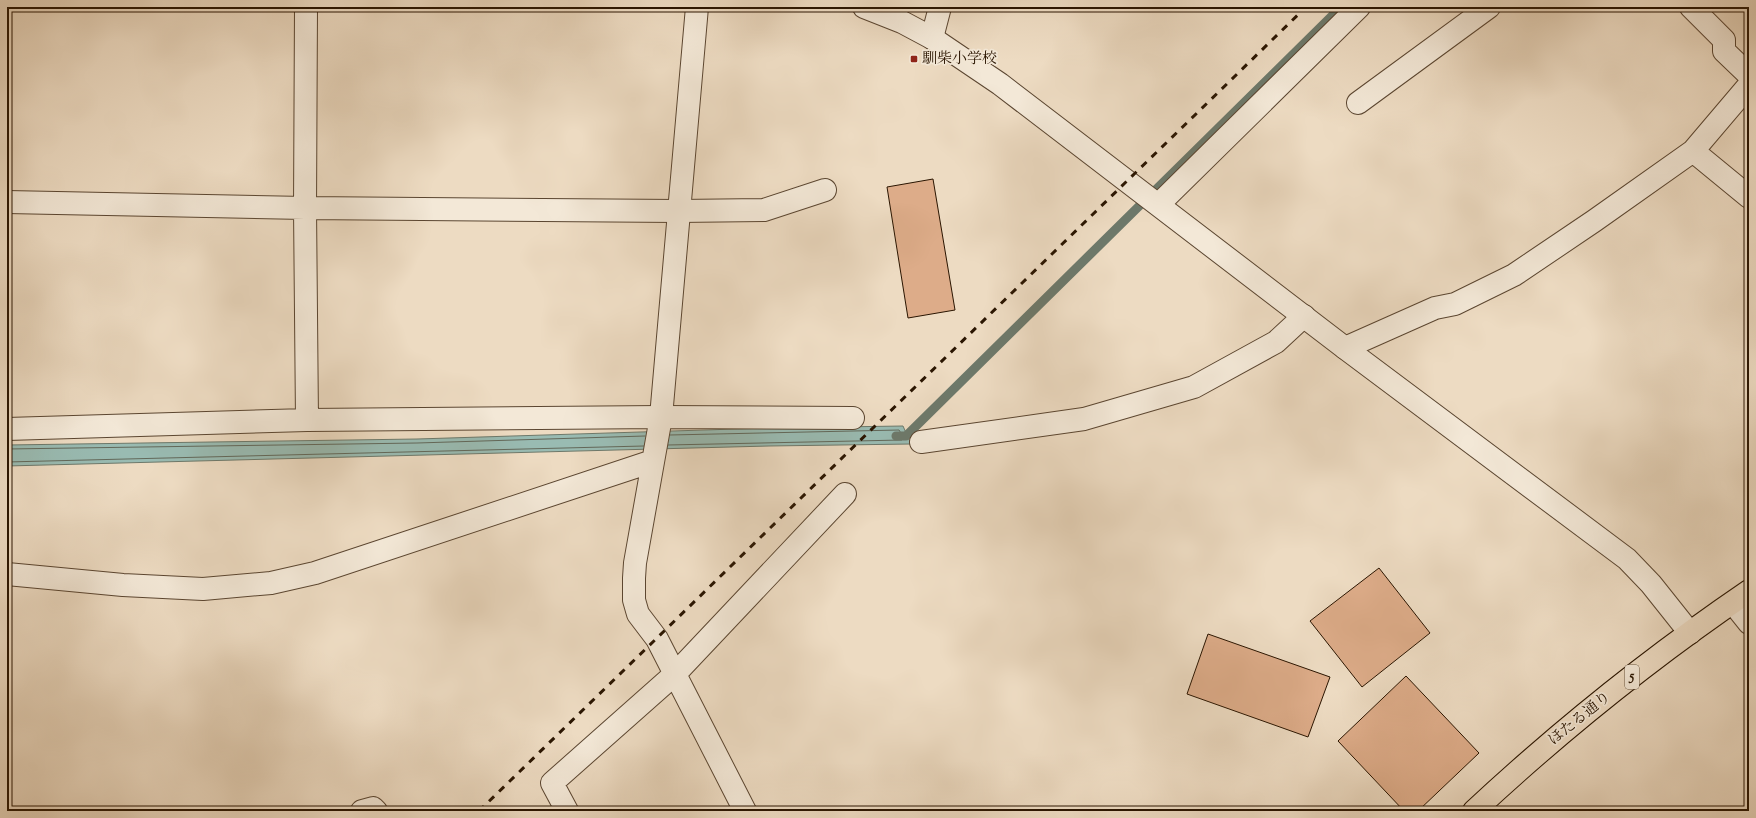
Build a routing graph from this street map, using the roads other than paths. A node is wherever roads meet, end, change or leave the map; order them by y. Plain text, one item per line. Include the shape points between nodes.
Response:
1 (306, 7) edge
2 (697, 7) edge
3 (864, 7) edge
4 (940, 7) edge
5 (1359, 7) edge
6 (1489, 7) edge
7 (1691, 7) edge
8 (932, 38) junction
9 (1749, 75) edge
10 (1749, 85) edge
11 (1358, 103) dead end
12 (1693, 151) junction
13 (825, 190) dead end
14 (1749, 197) edge
15 (1151, 198) junction
16 (7, 202) edge
17 (305, 208) junction
18 (678, 211) junction
19 (1304, 316) junction
20 (1345, 348) junction
21 (853, 418) dead end
22 (661, 419) junction
23 (307, 420) junction
24 (7, 429) edge
25 (921, 442) dead end
26 (653, 461) junction
27 (845, 494) dead end
28 (7, 574) edge
29 (1741, 597) edge
30 (1749, 623) edge
31 (1690, 633) junction
32 (675, 674) junction
33 (362, 811) edge
34 (376, 811) edge
35 (567, 811) edge
36 (744, 811) edge
37 (1474, 811) edge

1 - 17 street
2 - 18 street
3 - 8 street via 902,22
4 - 8 street
5 - 15 street
6 - 11 street
7 - 9 street via 1724,40 1724,51
8 - 15 street via 1000,84
10 - 12 street
12 - 14 street
12 - 20 street via 1514,275 1455,304 1435,308
13 - 18 street via 764,210
15 - 19 street
16 - 17 street
17 - 18 street
17 - 23 street
18 - 22 street
19 - 20 street
19 - 25 street via 1276,342 1194,386 1084,419
20 - 31 street via 1627,559 1651,584
21 - 22 street
22 - 23 street
22 - 26 street
23 - 24 street
26 - 28 street via 315,573 271,583 203,589 123,585
26 - 32 street via 635,563 634,600 638,614 657,639
27 - 32 street
29 - 30 street
29 - 31 main road, ほたる通り / 5
31 - 37 main road, ほたる通り / 5 via 1577,722
32 - 35 street via 552,783
32 - 36 street
33 - 34 street via 372,808

